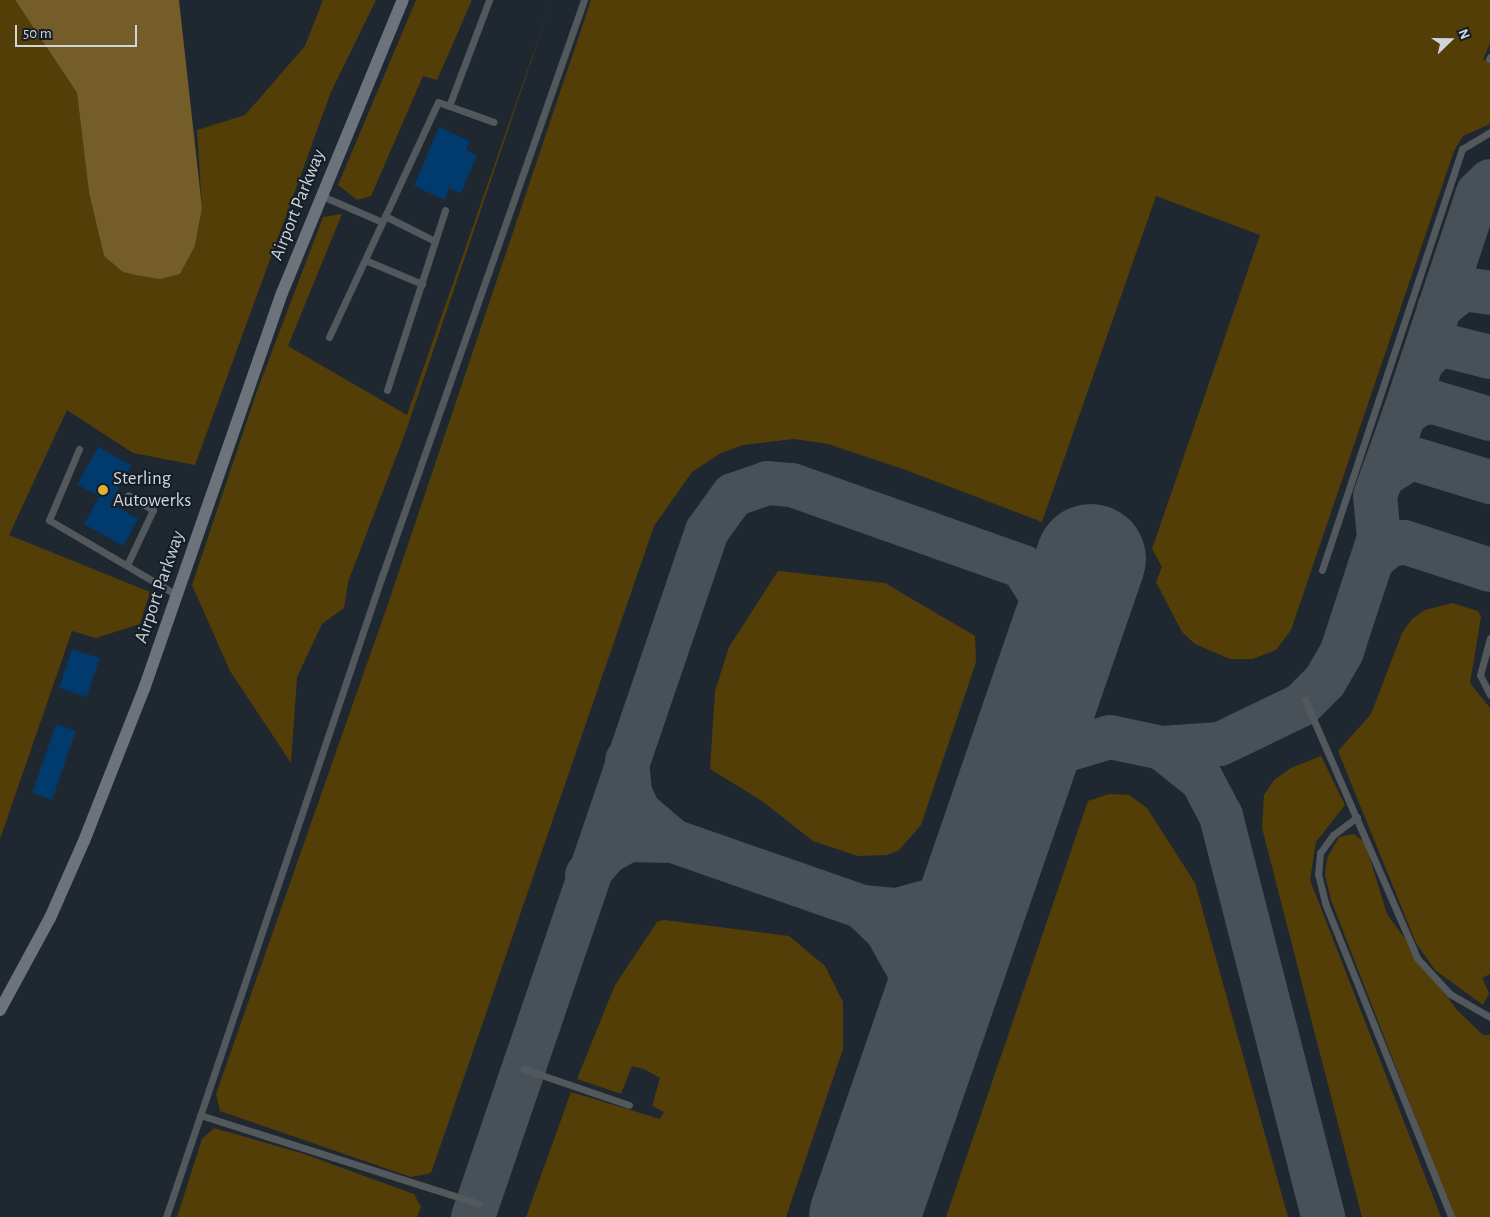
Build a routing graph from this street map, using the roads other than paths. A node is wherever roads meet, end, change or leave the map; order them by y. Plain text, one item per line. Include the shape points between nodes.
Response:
1 (403, 0) edge
2 (489, 0) edge
3 (584, 0) edge
4 (449, 106) junction
5 (494, 122) dead end
6 (1490, 132) edge
7 (322, 196) junction
8 (446, 210) dead end
9 (384, 219) junction
10 (435, 241) junction
11 (365, 260) junction
12 (422, 284) junction
13 (329, 337) dead end
14 (387, 390) dead end
15 (78, 449) dead end
16 (128, 494) dead end
17 (127, 565) junction
18 (1322, 570) dead end
19 (177, 595) junction
20 (1490, 638) edge
21 (1490, 695) edge
22 (1305, 700) dead end
23 (1357, 817) junction
24 (0, 1010) edge
25 (1490, 1017) edge
26 (524, 1068) dead end
27 (629, 1105) dead end
28 (200, 1115) junction
29 (478, 1203) dead end
30 (166, 1217) edge
31 (1451, 1217) edge

1 - 7 main road, Airport Parkway
2 - 4 lane
3 - 28 lane
4 - 5 lane
4 - 9 lane via 438,102
6 - 18 lane via 1462,149
7 - 9 lane
7 - 19 main road, Airport Parkway via 254,369
8 - 10 lane
9 - 10 lane
9 - 11 lane
10 - 12 lane
11 - 12 lane
11 - 13 lane
12 - 14 lane
15 - 17 lane via 49,520
16 - 17 lane via 153,510
17 - 19 lane
19 - 24 main road, Airport Parkway via 84,841 50,918
20 - 21 lane via 1480,675
22 - 23 lane
23 - 25 lane via 1417,958 1450,994
23 - 31 lane via 1333,835 1320,853 1318,874 1325,903
26 - 27 lane
28 - 29 lane
28 - 30 lane

